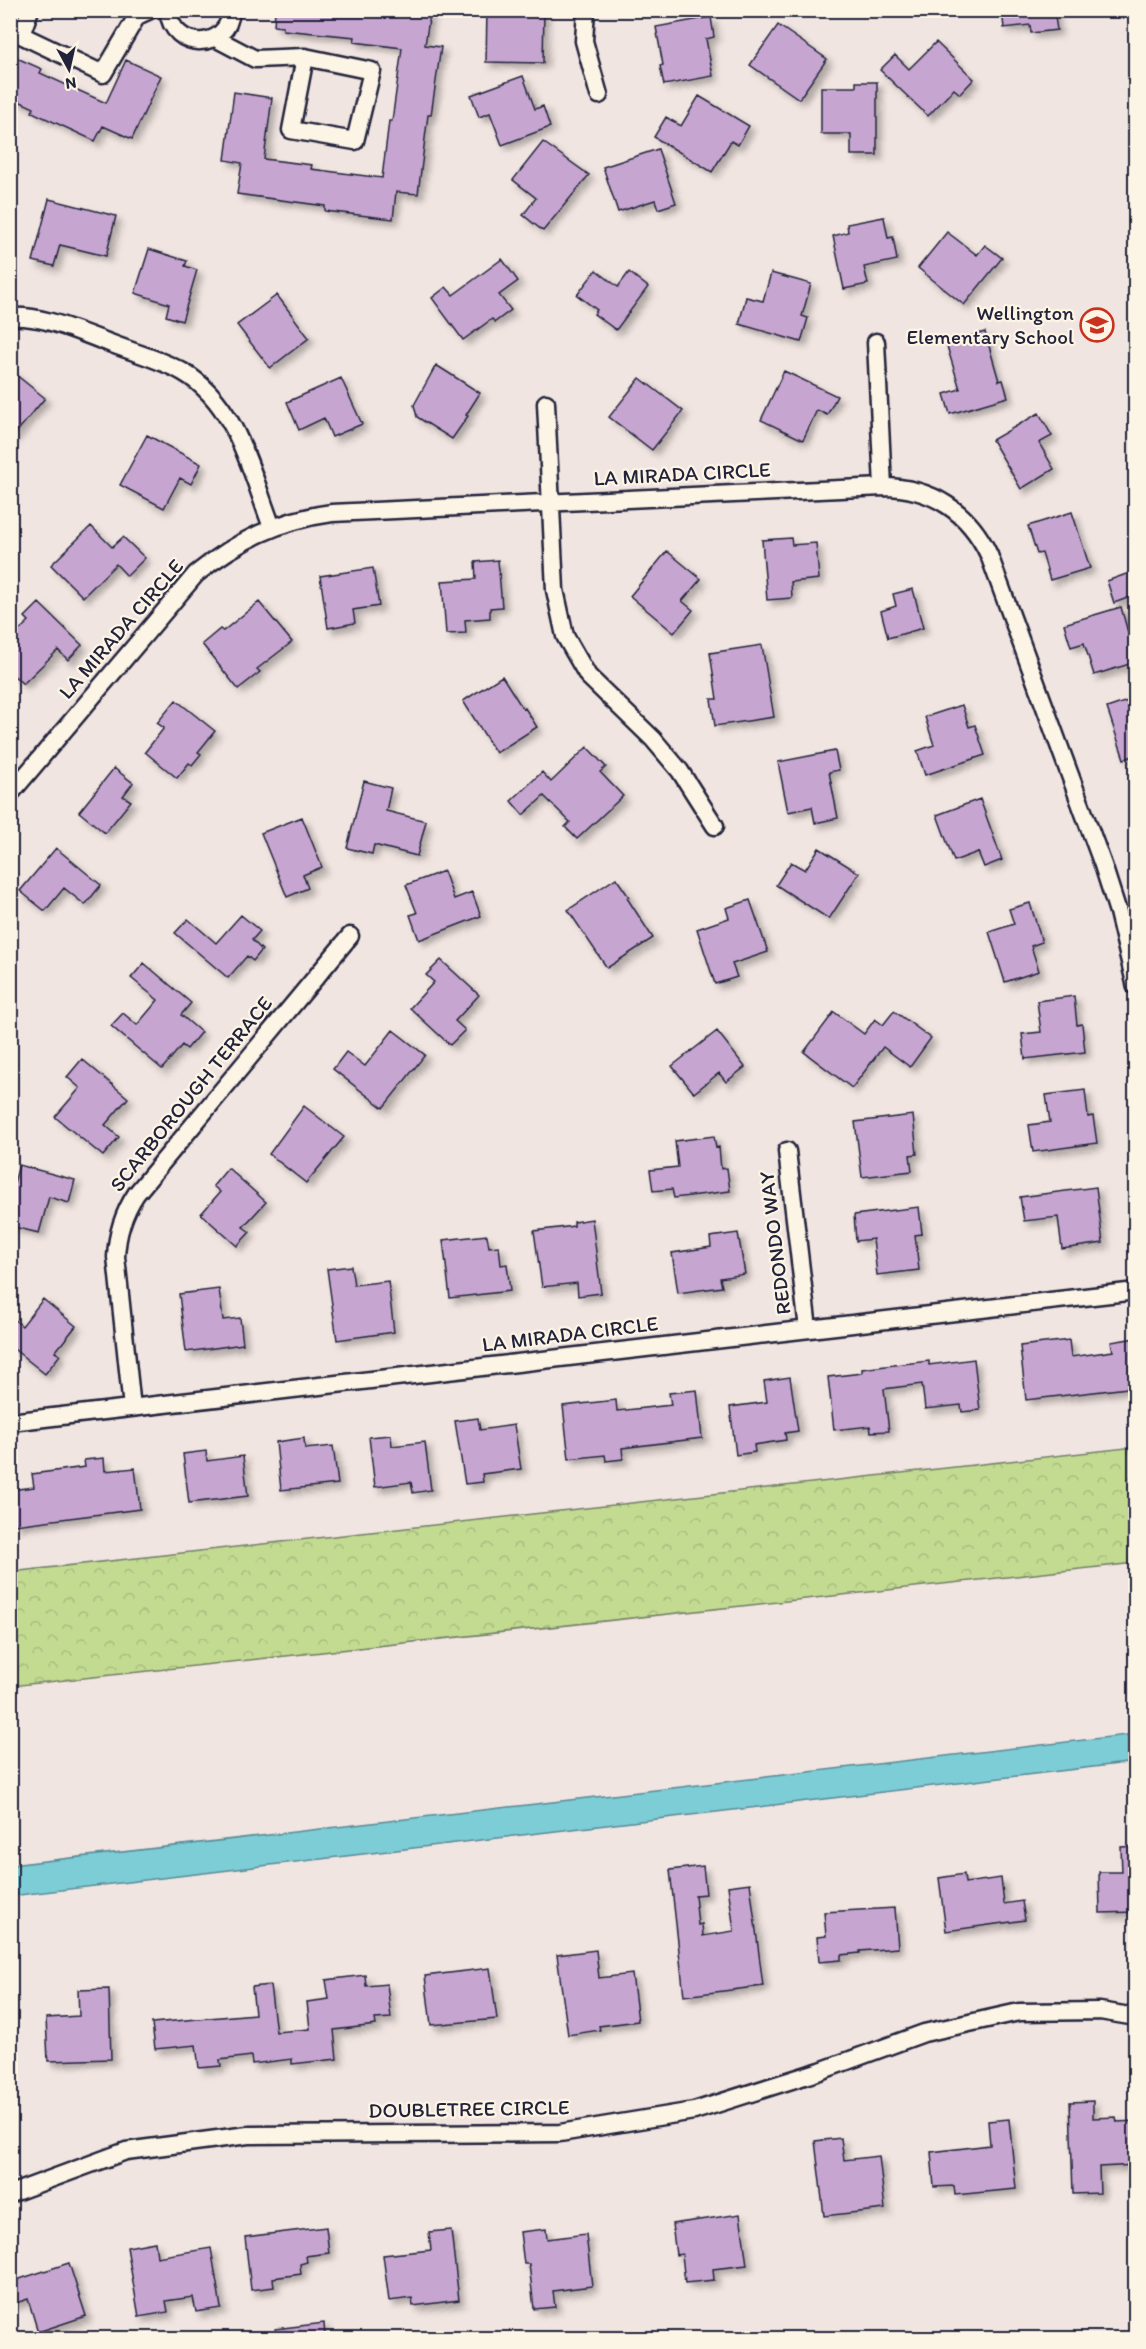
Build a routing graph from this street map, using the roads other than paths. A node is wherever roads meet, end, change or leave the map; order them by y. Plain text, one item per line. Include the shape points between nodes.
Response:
1 (30, 10) edge
2 (168, 10) edge
3 (231, 10) edge
4 (586, 10) edge
5 (136, 12) edge
6 (215, 38) junction
7 (305, 57) junction
8 (599, 95) dead end
9 (10, 317) edge
10 (876, 342) dead end
11 (546, 403) dead end
12 (883, 487) junction
13 (551, 503) junction
14 (272, 527) junction
15 (10, 794) edge
16 (715, 826) dead end
17 (350, 936) dead end
18 (1136, 987) edge
19 (787, 1152) dead end
20 (1136, 1291) edge
21 (808, 1329) junction
22 (132, 1408) junction
23 (10, 1422) edge
24 (1136, 2018) edge
25 (10, 2194) edge

1 - 5 street via 21,35 103,74
2 - 6 street via 170,23 185,38
3 - 6 street via 228,24
4 - 8 street via 584,41
6 - 7 street via 255,59
7 - 7 street via 372,71 356,141 291,130
9 - 14 street via 59,325 170,366 195,380 216,400 232,424
10 - 12 street
11 - 13 street
12 - 13 street, LA MIRADA CIRCLE
12 - 18 street, LA MIRADA CIRCLE via 910,489 936,498 958,512 984,543 1103,865 1119,912
13 - 14 street, LA MIRADA CIRCLE via 332,513
13 - 16 street via 556,606 571,650 588,676 680,771
14 - 15 street, LA MIRADA CIRCLE via 220,554 196,574
17 - 22 street, SCARBOROUGH TERRACE via 136,1194 123,1217 116,1243 116,1270
19 - 21 street, REDONDO WAY
20 - 21 street, LA MIRADA CIRCLE
21 - 22 street, LA MIRADA CIRCLE
22 - 23 street, LA MIRADA CIRCLE
24 - 25 street, DOUBLETREE CIRCLE via 1100,2011 1019,2012 924,2033 694,2111 560,2133 248,2135 126,2151

